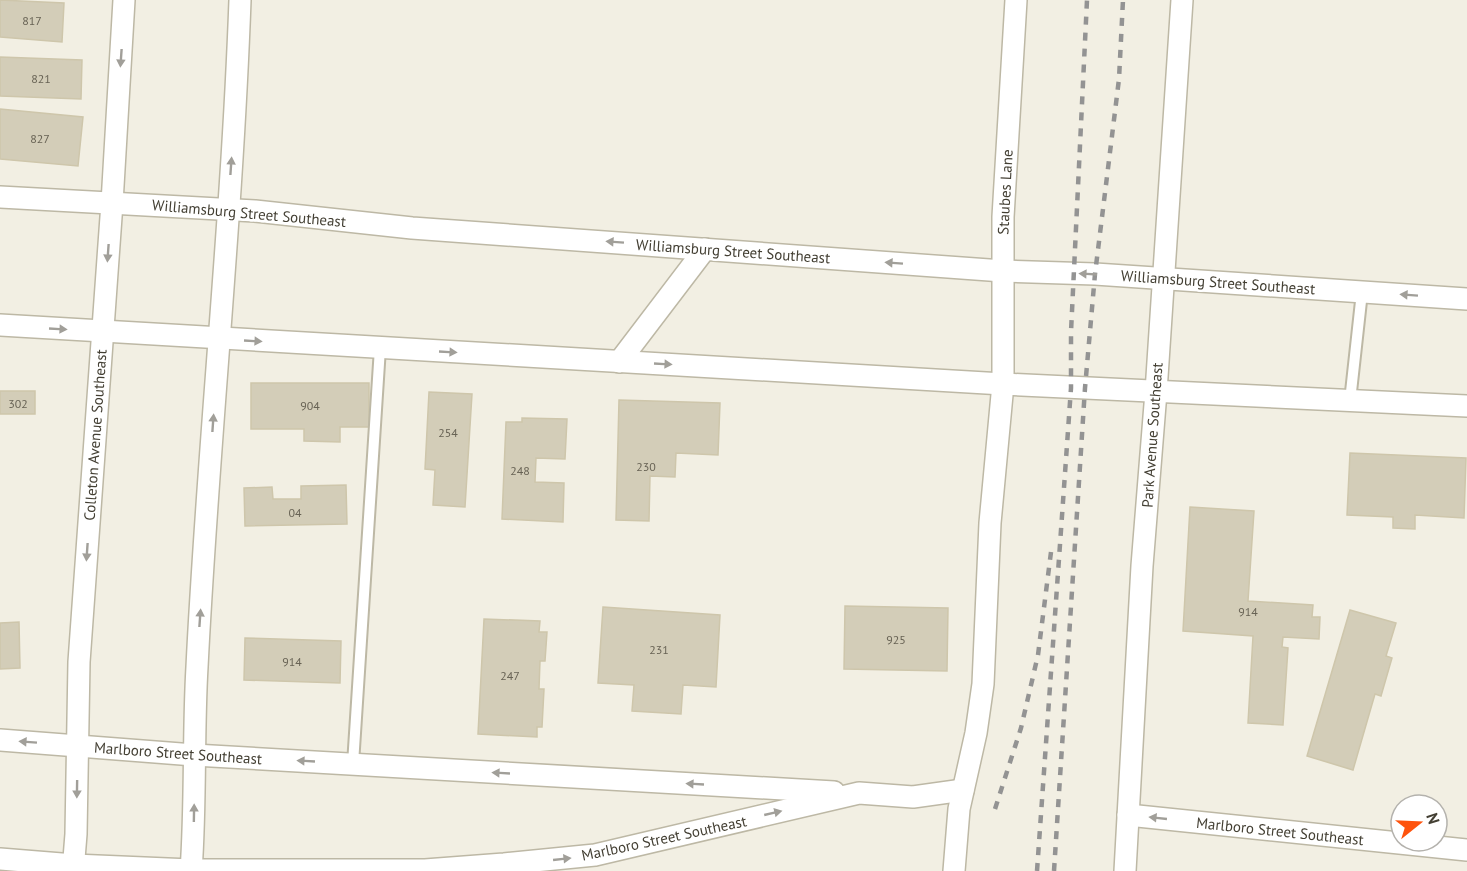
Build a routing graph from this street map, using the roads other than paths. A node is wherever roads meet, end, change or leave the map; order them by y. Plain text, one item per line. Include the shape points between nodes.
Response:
1 (123, 0) edge
2 (240, 0) edge
3 (1016, 0) edge
4 (1182, 0) edge
5 (0, 197) edge
6 (112, 203) junction
7 (228, 209) junction
8 (705, 249) junction
9 (1003, 271) junction
10 (1164, 279) junction
11 (1362, 292) junction
12 (1467, 299) edge
13 (0, 325) edge
14 (102, 331) junction
15 (219, 339) junction
16 (380, 348) junction
17 (619, 362) junction
18 (1003, 384) junction
19 (1156, 392) junction
20 (1350, 401) junction
21 (1467, 406) edge
22 (0, 740) edge
23 (78, 746) junction
24 (194, 755) junction
25 (353, 764) junction
26 (963, 790) junction
27 (859, 793) junction
28 (1128, 815) junction
29 (1467, 850) edge
30 (0, 859) edge
31 (73, 868) edge
32 (191, 870) edge
33 (954, 871) edge
34 (1125, 871) edge

1 -> 6 street, Colleton Avenue Southeast
7 -> 2 street
3 - 9 street, Staubes Lane
4 - 10 street, Park Avenue Southeast
5 - 6 street, Williamsburg Street Southeast
6 - 7 street, Williamsburg Street Southeast
6 -> 14 street, Colleton Avenue Southeast
8 -> 7 street, Williamsburg Street Southeast via 412,228
7 - 15 street
9 -> 8 street, Williamsburg Street Southeast
8 - 17 street
10 -> 9 street, Williamsburg Street Southeast
9 - 18 street, Staubes Lane
10 - 11 street, Williamsburg Street Southeast
10 - 19 street, Park Avenue Southeast
12 -> 11 street, Williamsburg Street Southeast
11 - 20 lane
13 -> 14 street
14 - 15 street
14 -> 23 street, Colleton Avenue Southeast via 79,662
15 -> 16 street
24 -> 15 street via 196,667
16 -> 17 street
16 - 25 lane
17 -> 18 street
18 - 19 street
18 - 26 street via 990,523 983,684
19 - 20 street
19 - 28 street, Park Avenue Southeast
20 - 21 street
23 -> 22 street, Marlboro Street Southeast
23 - 24 street, Marlboro Street Southeast
23 -> 31 street, Colleton Avenue Southeast
25 -> 24 street, Marlboro Street Southeast
32 -> 24 street
27 -> 25 street, Marlboro Street Southeast
26 - 27 street, Marlboro Street Southeast via 913,797
26 - 33 street
32 -> 27 street, Marlboro Street Southeast via 425,870 595,855
29 -> 28 street, Marlboro Street Southeast
28 - 34 street, Park Avenue Southeast
30 - 31 street, Marlboro Street Southeast
31 - 32 street, Marlboro Street Southeast

